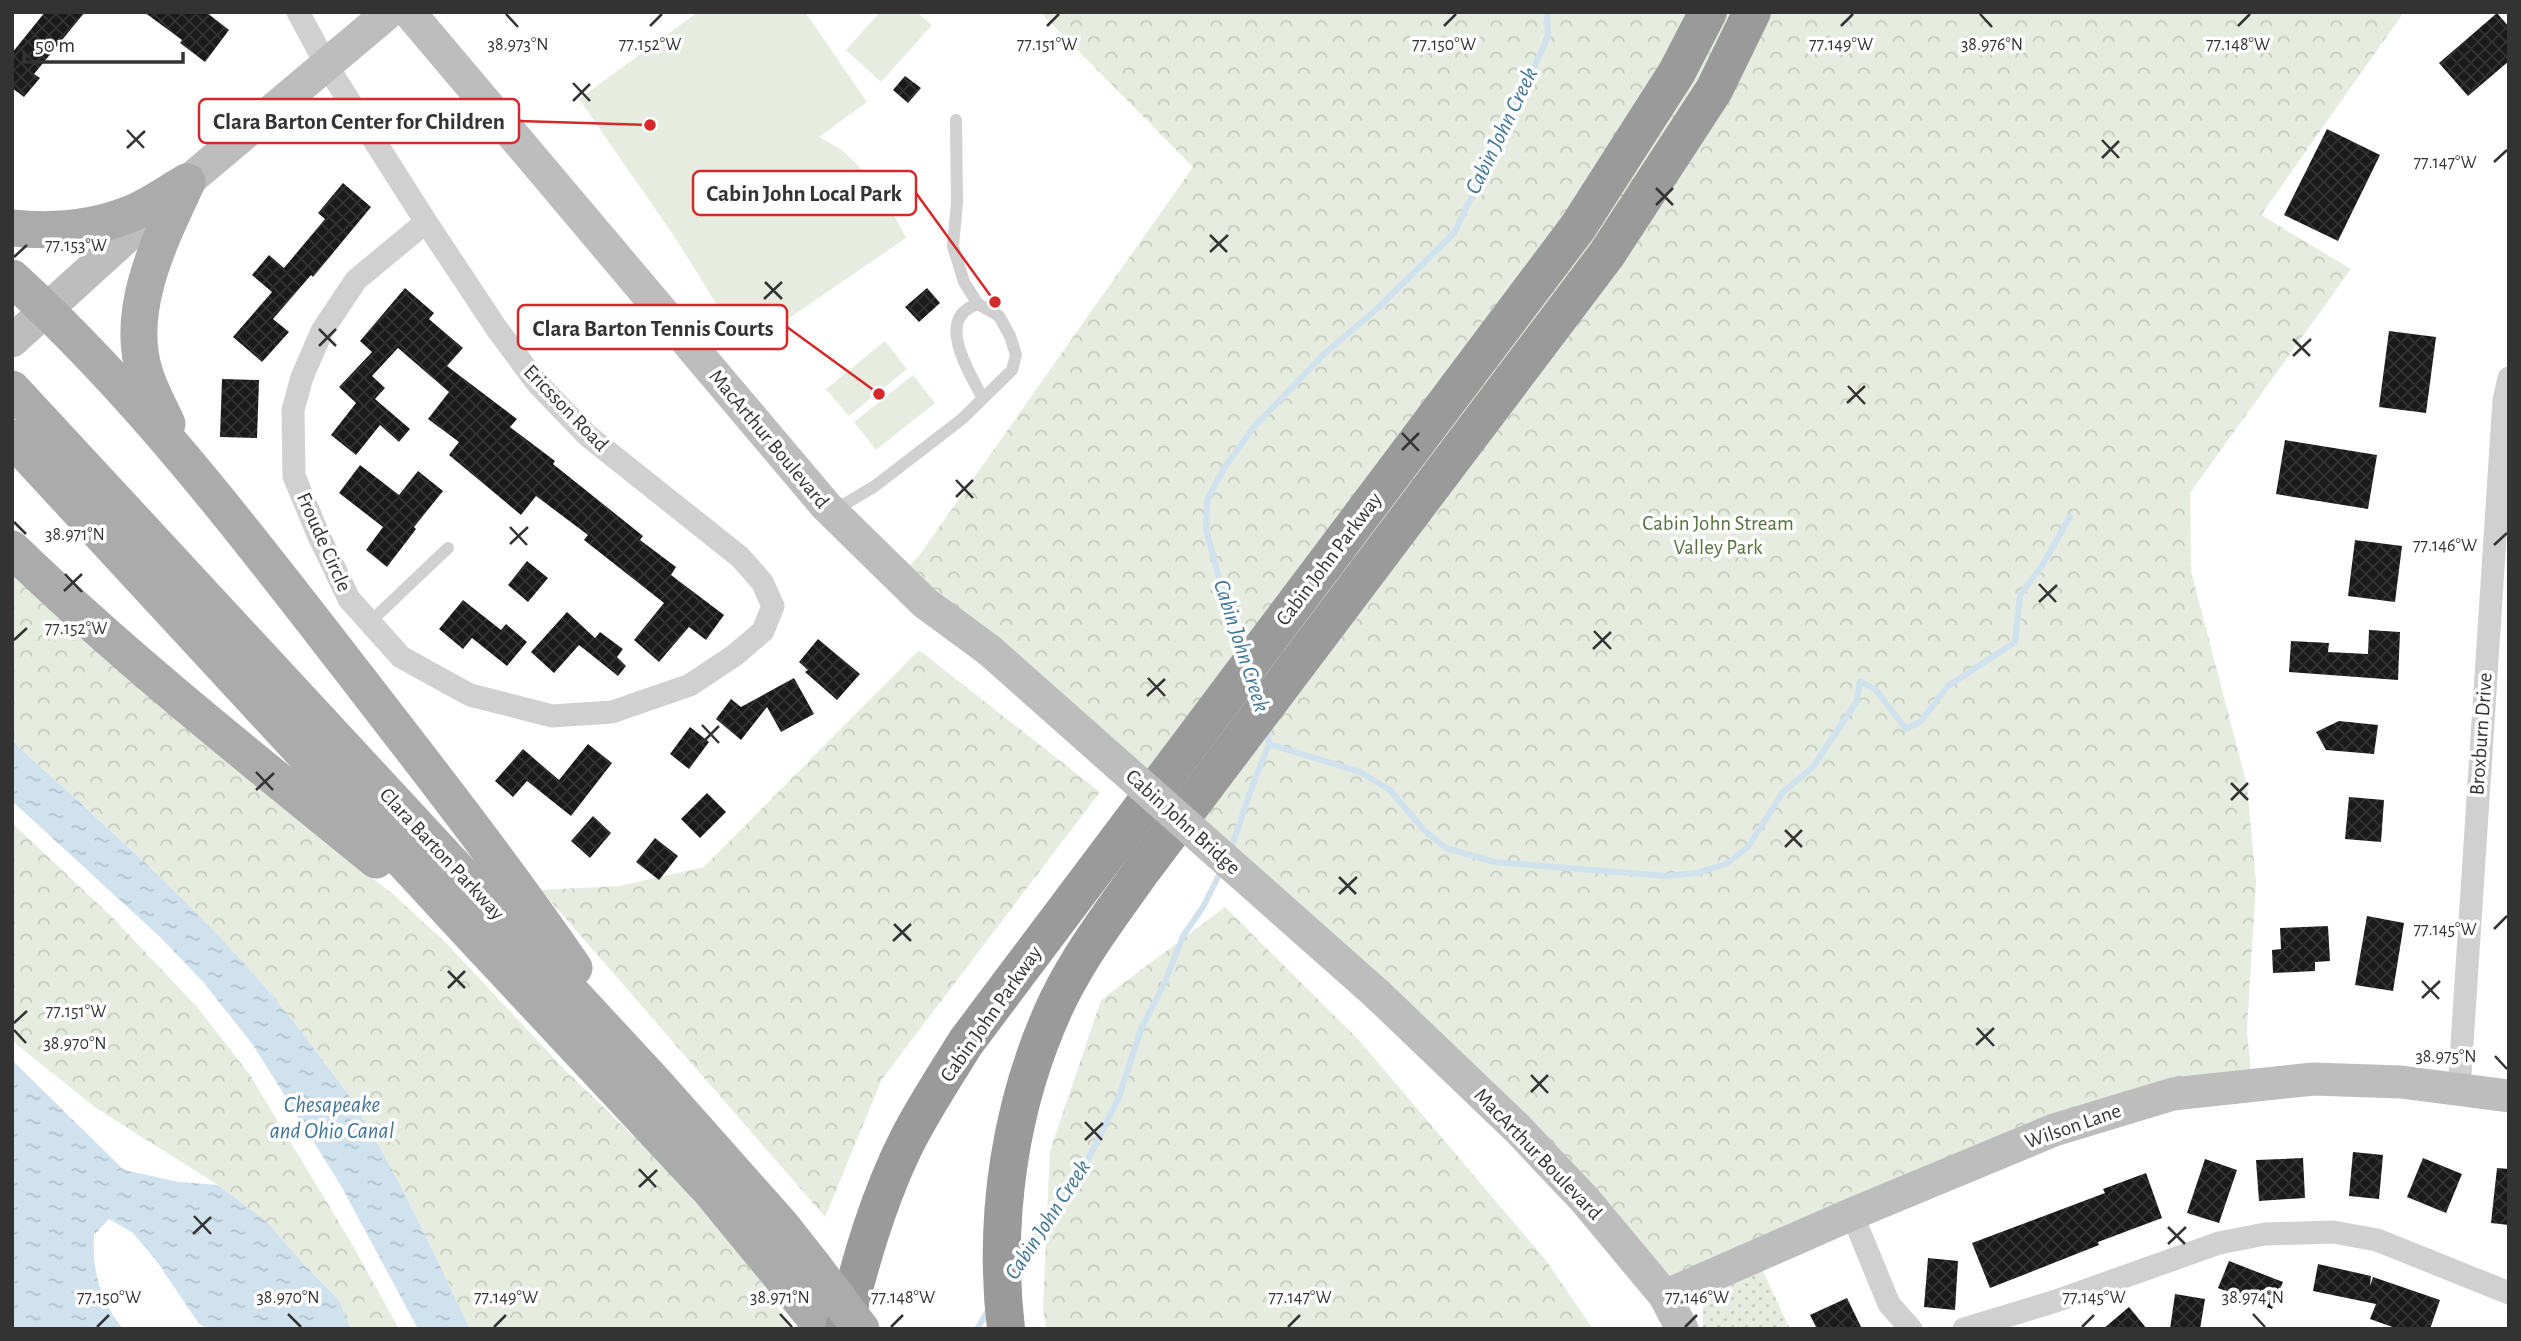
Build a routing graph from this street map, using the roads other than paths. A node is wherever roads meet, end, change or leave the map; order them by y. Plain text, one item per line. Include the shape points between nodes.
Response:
1 (298, 12) edge
2 (389, 12) edge
3 (409, 12) edge
4 (1708, 12) edge
5 (1752, 12) edge
6 (327, 66) junction
7 (956, 120) dead end
8 (187, 181) junction
9 (426, 222) junction
10 (12, 228) edge
11 (12, 278) edge
12 (978, 304) junction
13 (27, 328) edge
14 (2509, 379) edge
15 (12, 389) edge
16 (982, 397) junction
17 (12, 438) edge
18 (181, 454) junction
19 (834, 516) junction
20 (2501, 533) edge
21 (448, 548) dead end
22 (12, 549) edge
23 (370, 622) junction
24 (989, 650) joint
25 (735, 655) joint
26 (1127, 859) junction
27 (478, 942) junction
28 (1377, 994) joint
29 (655, 1083) junction
30 (2459, 1090) junction
31 (2509, 1096) edge
32 (1852, 1214) junction
33 (2509, 1293) edge
34 (1665, 1296) junction
35 (816, 1318) edge
36 (844, 1329) edge
37 (861, 1329) edge
38 (1006, 1329) edge
39 (1682, 1329) edge
40 (1911, 1329) edge
41 (1964, 1329) edge

1 - 6 street, Ericsson Road
2 - 6 main road
3 - 19 main road, MacArthur Boulevard
4 - 26 highway, Cabin John Parkway via 1677,72 1578,227 1310,584
5 - 26 highway, Cabin John Parkway via 1714,90 1607,254 1303,659
6 - 8 main road
6 - 9 street, Ericsson Road
7 - 12 lane via 953,246 964,282
8 - 10 main road via 131,214 83,228
8 - 13 main road
8 - 18 main road via 145,287 139,340 144,374
9 - 23 street, Froude Circle via 356,280 322,331 293,410 294,477 349,599
9 - 25 street, Ericsson Road via 537,383 588,436 740,557 762,582 773,606 763,631
11 - 13 main road
12 - 16 lane via 968,307 958,322 956,343
12 - 16 lane via 999,316 1016,355 1012,370
13 - 18 main road
14 - 20 street, Broxburn Drive via 2504,400
15 - 29 main road, Clara Barton Parkway
16 - 19 lane via 961,419
17 - 27 main road, Clara Barton Parkway
18 - 29 main road via 432,774
19 - 24 main road, MacArthur Boulevard via 925,603
20 - 30 street, Broxburn Drive
21 - 23 lane
22 - 27 main road via 218,732
23 - 25 street, Froude Circle via 401,657 470,695 552,716 612,712 690,685
24 - 28 main road, Cabin John Bridge, bridge
26 - 36 highway, Cabin John Parkway via 966,1042 908,1140 885,1194
26 - 38 highway, Cabin John Parkway via 1100,930 1058,999 1028,1080 1009,1159 1003,1209 1000,1262
27 - 35 main road, Clara Barton Parkway via 709,1189
28 - 34 main road, MacArthur Boulevard via 1586,1200
29 - 37 main road, Clara Barton Parkway, bridge via 781,1225
30 - 31 main road, Wilson Lane
30 - 32 main road, Wilson Lane via 2401,1082 2313,1079 2173,1094 2054,1130
32 - 34 main road, Wilson Lane
32 - 40 street via 1889,1304
33 - 41 street via 2377,1240 2333,1233 2265,1234 2219,1243
34 - 39 main road, MacArthur Boulevard

